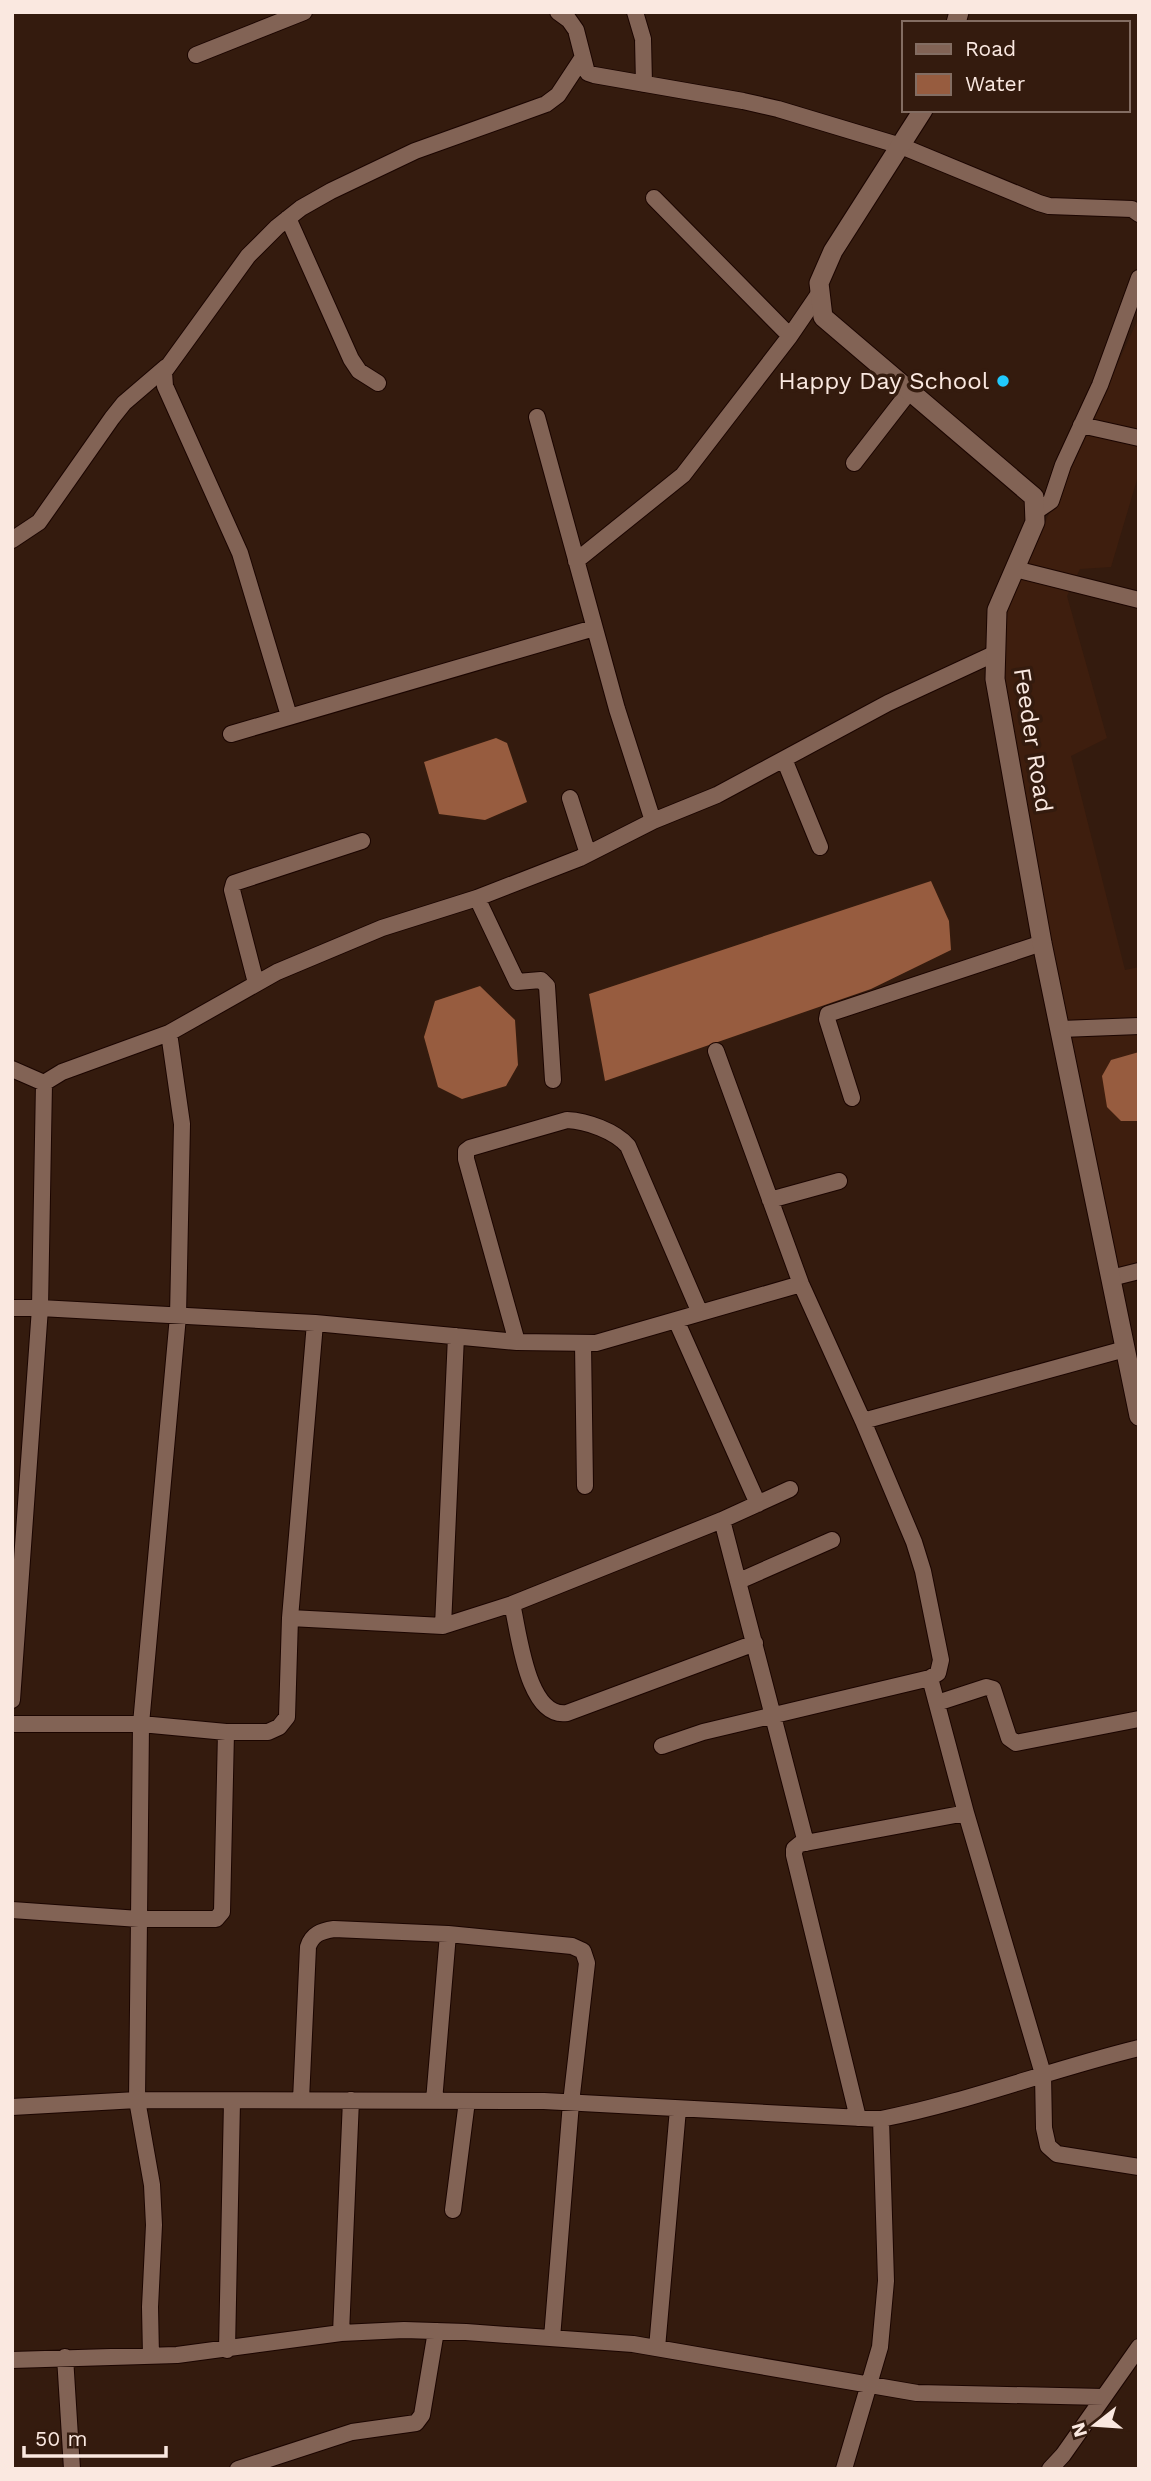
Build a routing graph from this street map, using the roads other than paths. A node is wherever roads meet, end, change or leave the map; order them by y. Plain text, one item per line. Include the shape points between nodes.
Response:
1 (304, 12) edge
2 (558, 12) edge
3 (635, 12) edge
4 (196, 55) dead end
5 (583, 57) junction
6 (644, 84) junction
7 (922, 112) edge
8 (901, 146) junction
9 (654, 198) dead end
10 (1139, 214) edge
11 (288, 218) junction
12 (1139, 278) edge
13 (820, 292) junction
14 (790, 336) junction
15 (166, 367) junction
16 (378, 383) dead end
17 (909, 392) junction
18 (537, 417) dead end
19 (1082, 425) junction
20 (1139, 438) edge
21 (855, 463) dead end
22 (1035, 512) junction
23 (12, 540) edge
24 (576, 561) junction
25 (1015, 569) junction
26 (1139, 600) edge
27 (594, 628) junction
28 (996, 653) junction
29 (289, 716) junction
30 (231, 734) dead end
31 (784, 759) junction
32 (570, 798) dead end
33 (653, 821) junction
34 (362, 841) dead end
35 (820, 847) dead end
36 (588, 855) junction
37 (477, 898) junction
38 (1042, 943) junction
39 (256, 983) junction
40 (1139, 1026) edge
41 (1061, 1029) junction
42 (169, 1033) junction
43 (716, 1051) dead end
44 (12, 1069) edge
45 (554, 1080) dead end
46 (44, 1083) junction
47 (852, 1098) dead end
48 (839, 1181) dead end
49 (770, 1200) junction
50 (1139, 1271) edge
51 (1111, 1278) junction
52 (802, 1284) junction
53 (12, 1308) edge
54 (40, 1308) junction
55 (701, 1313) junction
56 (178, 1316) junction
57 (676, 1320) junction
58 (315, 1323) junction
59 (456, 1336) junction
60 (517, 1342) junction
61 (583, 1343) junction
62 (1125, 1349) junction
63 (1135, 1380) edge
64 (1139, 1416) edge
65 (863, 1421) junction
66 (585, 1486) dead end
67 (790, 1489) dead end
68 (758, 1504) junction
69 (722, 1520) junction
70 (832, 1540) dead end
71 (739, 1581) junction
72 (512, 1604) junction
73 (290, 1618) junction
74 (443, 1626) junction
75 (755, 1643) junction
76 (930, 1678) junction
77 (12, 1700) edge
78 (937, 1703) junction
79 (774, 1714) junction
80 (1139, 1718) edge
81 (12, 1724) edge
82 (142, 1724) junction
83 (226, 1732) junction
84 (662, 1746) dead end
85 (967, 1813) junction
86 (806, 1843) junction
87 (12, 1910) edge
88 (139, 1919) junction
89 (448, 1934) junction
90 (1139, 2048) edge
91 (1043, 2074) junction
92 (301, 2100) junction
93 (137, 2101) junction
94 (232, 2101) junction
95 (351, 2101) junction
96 (434, 2101) junction
97 (467, 2101) junction
98 (571, 2103) junction
99 (12, 2107) edge
100 (678, 2109) junction
101 (858, 2118) junction
102 (881, 2119) junction
103 (1139, 2167) edge
104 (453, 2210) dead end
105 (436, 2331) junction
106 (341, 2333) junction
107 (552, 2338) junction
108 (1139, 2347) edge
109 (657, 2348) junction
110 (227, 2350) junction
111 (151, 2356) junction
112 (65, 2357) junction
113 (12, 2360) edge
114 (869, 2385) junction
115 (1104, 2397) junction
116 (293, 2460) edge
117 (72, 2469) edge
118 (238, 2469) edge
119 (844, 2469) edge
120 (1050, 2469) edge

1 - 4 street
2 - 5 street via 573,24
3 - 6 street via 643,39
5 - 6 street via 588,73
5 - 11 street via 558,95 546,104 415,151 331,191
6 - 8 street via 763,105
7 - 8 street
8 - 10 street via 1049,206 1132,209
8 - 13 street via 833,251 819,283
9 - 14 street
11 - 15 street via 248,256
11 - 16 street via 351,359 359,371
12 - 19 street
13 - 14 street
13 - 17 street via 823,317
14 - 24 street via 682,475
15 - 23 street via 124,403 39,522
15 - 29 street via 165,386 240,553
17 - 21 street
17 - 22 street via 1034,497
18 - 24 street
19 - 20 street
19 - 22 street via 1051,501
22 - 25 street, Feeder Road
24 - 27 street
25 - 26 street
25 - 28 street, Feeder Road via 997,610
27 - 29 street
27 - 33 street
28 - 31 street via 888,703
28 - 38 street, Feeder Road via 996,678
29 - 30 street
31 - 33 street via 717,795
31 - 35 street
32 - 36 street
33 - 36 street
34 - 39 street via 234,883
36 - 37 street
37 - 39 street via 383,928
37 - 45 street via 517,982 541,980 547,986
38 - 41 street, Feeder Road
38 - 47 street via 828,1014
39 - 42 street
40 - 41 street
41 - 51 street, Feeder Road
42 - 46 street via 62,1072
42 - 56 street via 182,1124
43 - 49 street
44 - 46 street
46 - 54 street
48 - 49 street
49 - 52 street
50 - 51 street
51 - 62 street, Feeder Road
52 - 55 street
52 - 65 street
53 - 54 street
54 - 56 street
54 - 77 street
55 - 57 street
55 - 60 street via 628,1146 616,1136 567,1120 466,1151
56 - 58 street
56 - 82 street
57 - 61 street
57 - 68 street
58 - 59 street
58 - 73 street
59 - 60 street
59 - 74 street
60 - 61 street
61 - 66 street
62 - 63 street, Feeder Road
62 - 65 street
63 - 64 street, Feeder Road
65 - 76 street via 923,1571 941,1660 938,1673
67 - 68 street
68 - 69 street
69 - 71 street
69 - 72 street
70 - 71 street
71 - 75 street
72 - 74 street
72 - 75 street via 533,1690 555,1713 567,1713
73 - 74 street
73 - 83 street via 287,1717 268,1731
75 - 79 street
76 - 78 street
76 - 79 street
78 - 80 street via 986,1687 993,1689 1013,1743
78 - 85 street
79 - 84 street
79 - 86 street
81 - 82 street
82 - 83 street
82 - 88 street
83 - 88 street via 220,1916 212,1920
85 - 86 street
85 - 91 street
86 - 101 street via 796,1846 794,1855
87 - 88 street
88 - 93 street
89 - 92 street via 334,1929 314,1936 308,1947
89 - 96 street
89 - 98 street via 572,1945 583,1951 587,1963
90 - 91 street
91 - 102 street
91 - 103 street via 1044,2128 1052,2151
92 - 94 street
92 - 95 street
93 - 94 street
93 - 99 street
93 - 111 street via 152,2185
94 - 110 street
95 - 96 street
95 - 106 street
96 - 97 street
97 - 98 street
97 - 104 street
98 - 100 street
98 - 107 street
100 - 101 street
100 - 109 street
101 - 102 street
102 - 114 street via 886,2295 880,2347
105 - 106 street
105 - 107 street
105 - 116 street via 418,2421 352,2432
106 - 110 street
107 - 109 street
108 - 115 street
109 - 114 street
110 - 111 street
111 - 112 street
112 - 113 street
112 - 117 street
114 - 115 street via 917,2393
114 - 119 street
115 - 120 street
116 - 118 street

